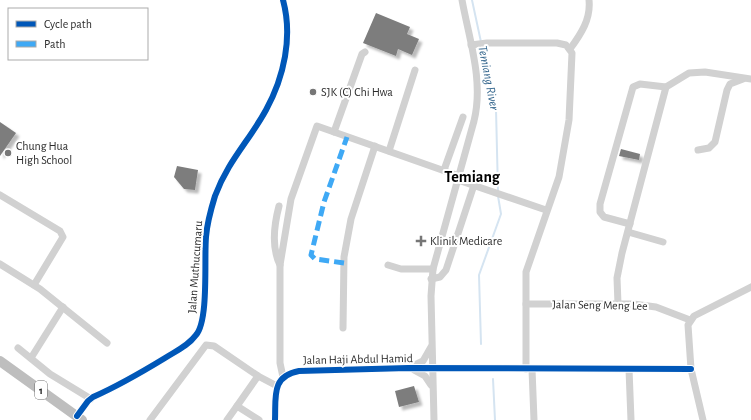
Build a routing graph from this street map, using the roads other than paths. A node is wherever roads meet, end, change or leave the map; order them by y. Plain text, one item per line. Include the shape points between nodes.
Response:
1 (283, 0) edge
2 (462, 0) edge
3 (589, 0) edge
4 (474, 45) junction
5 (570, 49) junction
6 (365, 52) dead end
7 (415, 70) dead end
8 (743, 79) junction
9 (751, 79) edge
10 (666, 87) junction
11 (463, 117) dead end
12 (334, 132) junction
13 (375, 146) junction
14 (698, 150) dead end
15 (389, 151) junction
16 (444, 170) junction
17 (458, 178) junction
18 (474, 185) junction
19 (0, 195) edge
20 (279, 206) dead end
21 (546, 210) junction
22 (630, 224) junction
23 (628, 232) junction
24 (663, 242) dead end
25 (0, 264) edge
26 (280, 265) junction
27 (388, 265) dead end
28 (433, 269) junction
29 (432, 278) junction
30 (34, 285) junction
31 (751, 287) edge
32 (526, 304) junction
33 (618, 304) junction
34 (63, 307) junction
35 (690, 320) junction
36 (343, 328) dead end
37 (107, 342) dead end
38 (431, 347) junction
39 (18, 348) dead end
40 (31, 358) junction
41 (0, 361) edge
42 (408, 368) junction
43 (432, 369) junction
44 (529, 369) junction
45 (629, 369) junction
46 (691, 369) junction
47 (258, 376) junction
48 (283, 377) junction
49 (277, 386) junction
50 (432, 389) junction
51 (91, 400) junction
52 (237, 406) junction
53 (80, 418) edge
54 (150, 420) edge
55 (227, 420) edge
56 (259, 420) edge
57 (275, 420) edge
58 (434, 420) edge
59 (534, 420) edge
60 (631, 420) edge
61 (703, 420) edge

1 - 51 street, Jalan Muthucumaru via 288,39 275,92 227,168 210,215 206,236 203,313 198,334 188,344
2 - 4 street
3 - 5 street via 585,26
4 - 5 street via 557,43
4 - 17 street via 478,85 476,114
5 - 21 street via 572,53 569,120 559,177
6 - 12 street via 362,54
7 - 15 street
8 - 9 street
8 - 10 street via 705,72 689,73
8 - 14 street via 730,84 727,90 715,142 709,148
10 - 22 street
10 - 22 street via 640,84 633,87 600,204 600,212 604,217
11 - 16 street
12 - 13 street
12 - 26 street via 317,126 291,199
13 - 15 street
13 - 36 street via 351,219 344,257
15 - 16 street
16 - 17 street
17 - 18 street
17 - 28 street
18 - 21 street
18 - 29 street via 446,270 440,277
19 - 30 street via 60,230 63,237
20 - 26 street via 275,220 275,246 276,258
21 - 32 street via 526,272
22 - 23 street
23 - 24 street
23 - 33 street via 617,278
25 - 30 street
26 - 48 street via 280,363
27 - 28 street via 401,269
28 - 29 street
29 - 38 street
30 - 34 street
31 - 35 street
32 - 33 street, Jalan Seng Meng Lee
32 - 44 street
33 - 35 street, Jalan Seng Meng Lee via 651,306
34 - 37 street
34 - 40 street
35 - 46 street via 688,324
38 - 42 street via 423,360
38 - 43 street
39 - 40 street
40 - 51 street via 50,374
41 - 53 highway, 1
42 - 43 street, Jalan Haji Abdul Hamid
42 - 48 street, Jalan Haji Abdul Hamid via 315,370 291,373
42 - 50 street via 425,376
43 - 44 street, Jalan Haji Abdul Hamid
43 - 50 street
44 - 45 street, Jalan Haji Abdul Hamid
44 - 59 street
45 - 46 street, Jalan Haji Abdul Hamid
45 - 60 street
46 - 61 street
47 - 49 street
47 - 52 street
47 - 54 street via 214,346 206,345
48 - 49 street
49 - 57 street
50 - 58 street
51 - 53 street, Jalan Muthucumaru
52 - 55 street
52 - 56 street

